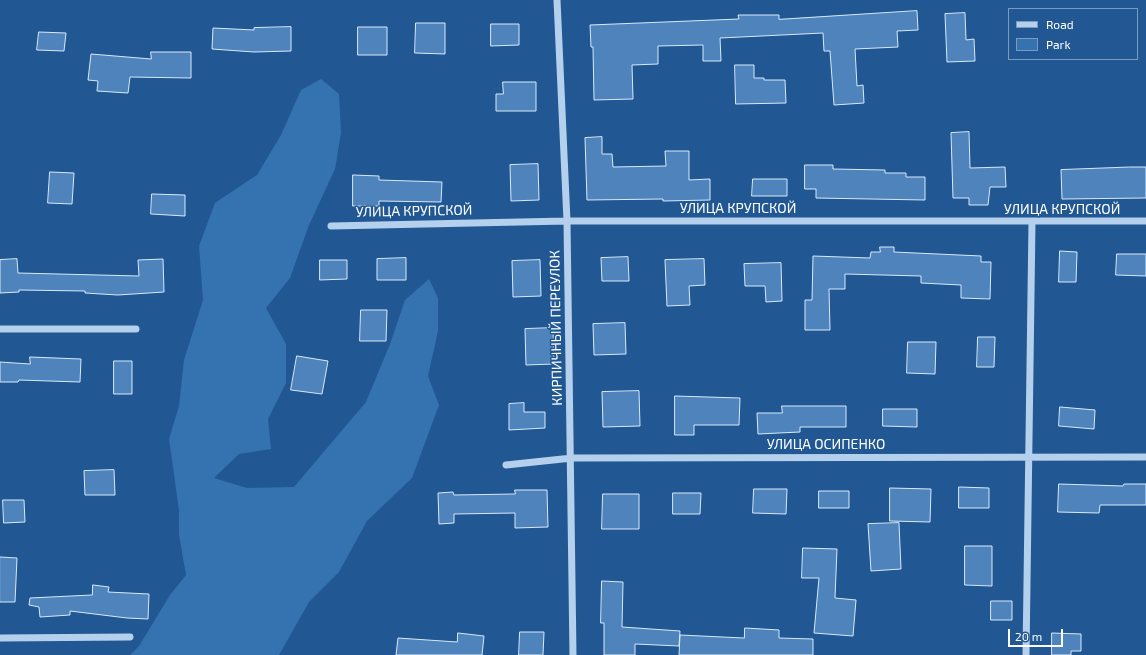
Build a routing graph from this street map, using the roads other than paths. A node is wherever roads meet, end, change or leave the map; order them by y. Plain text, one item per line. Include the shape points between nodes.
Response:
1 (557, 0) edge
2 (568, 221) junction
3 (1146, 221) edge
4 (1032, 222) junction
5 (330, 226) dead end
6 (0, 329) edge
7 (136, 329) dead end
8 (1029, 457) junction
9 (1146, 457) edge
10 (572, 458) junction
11 (506, 465) dead end
12 (0, 638) edge
13 (130, 638) dead end
14 (574, 655) edge
15 (1026, 655) edge

1 - 2 street, КИРПИЧНЫЙ ПЕРЕУЛОК
2 - 4 street, УЛИЦА КРУПСКОЙ
2 - 5 street, УЛИЦА КРУПСКОЙ
2 - 10 street, КИРПИЧНЫЙ ПЕРЕУЛОК
3 - 4 street, УЛИЦА КРУПСКОЙ
4 - 8 street
6 - 7 street
8 - 9 street, УЛИЦА ОСИПЕНКО
8 - 10 street, УЛИЦА ОСИПЕНКО
8 - 15 street
10 - 11 street, УЛИЦА ОСИПЕНКО
10 - 14 street, КИРПИЧНЫЙ ПЕРЕУЛОК
12 - 13 street

